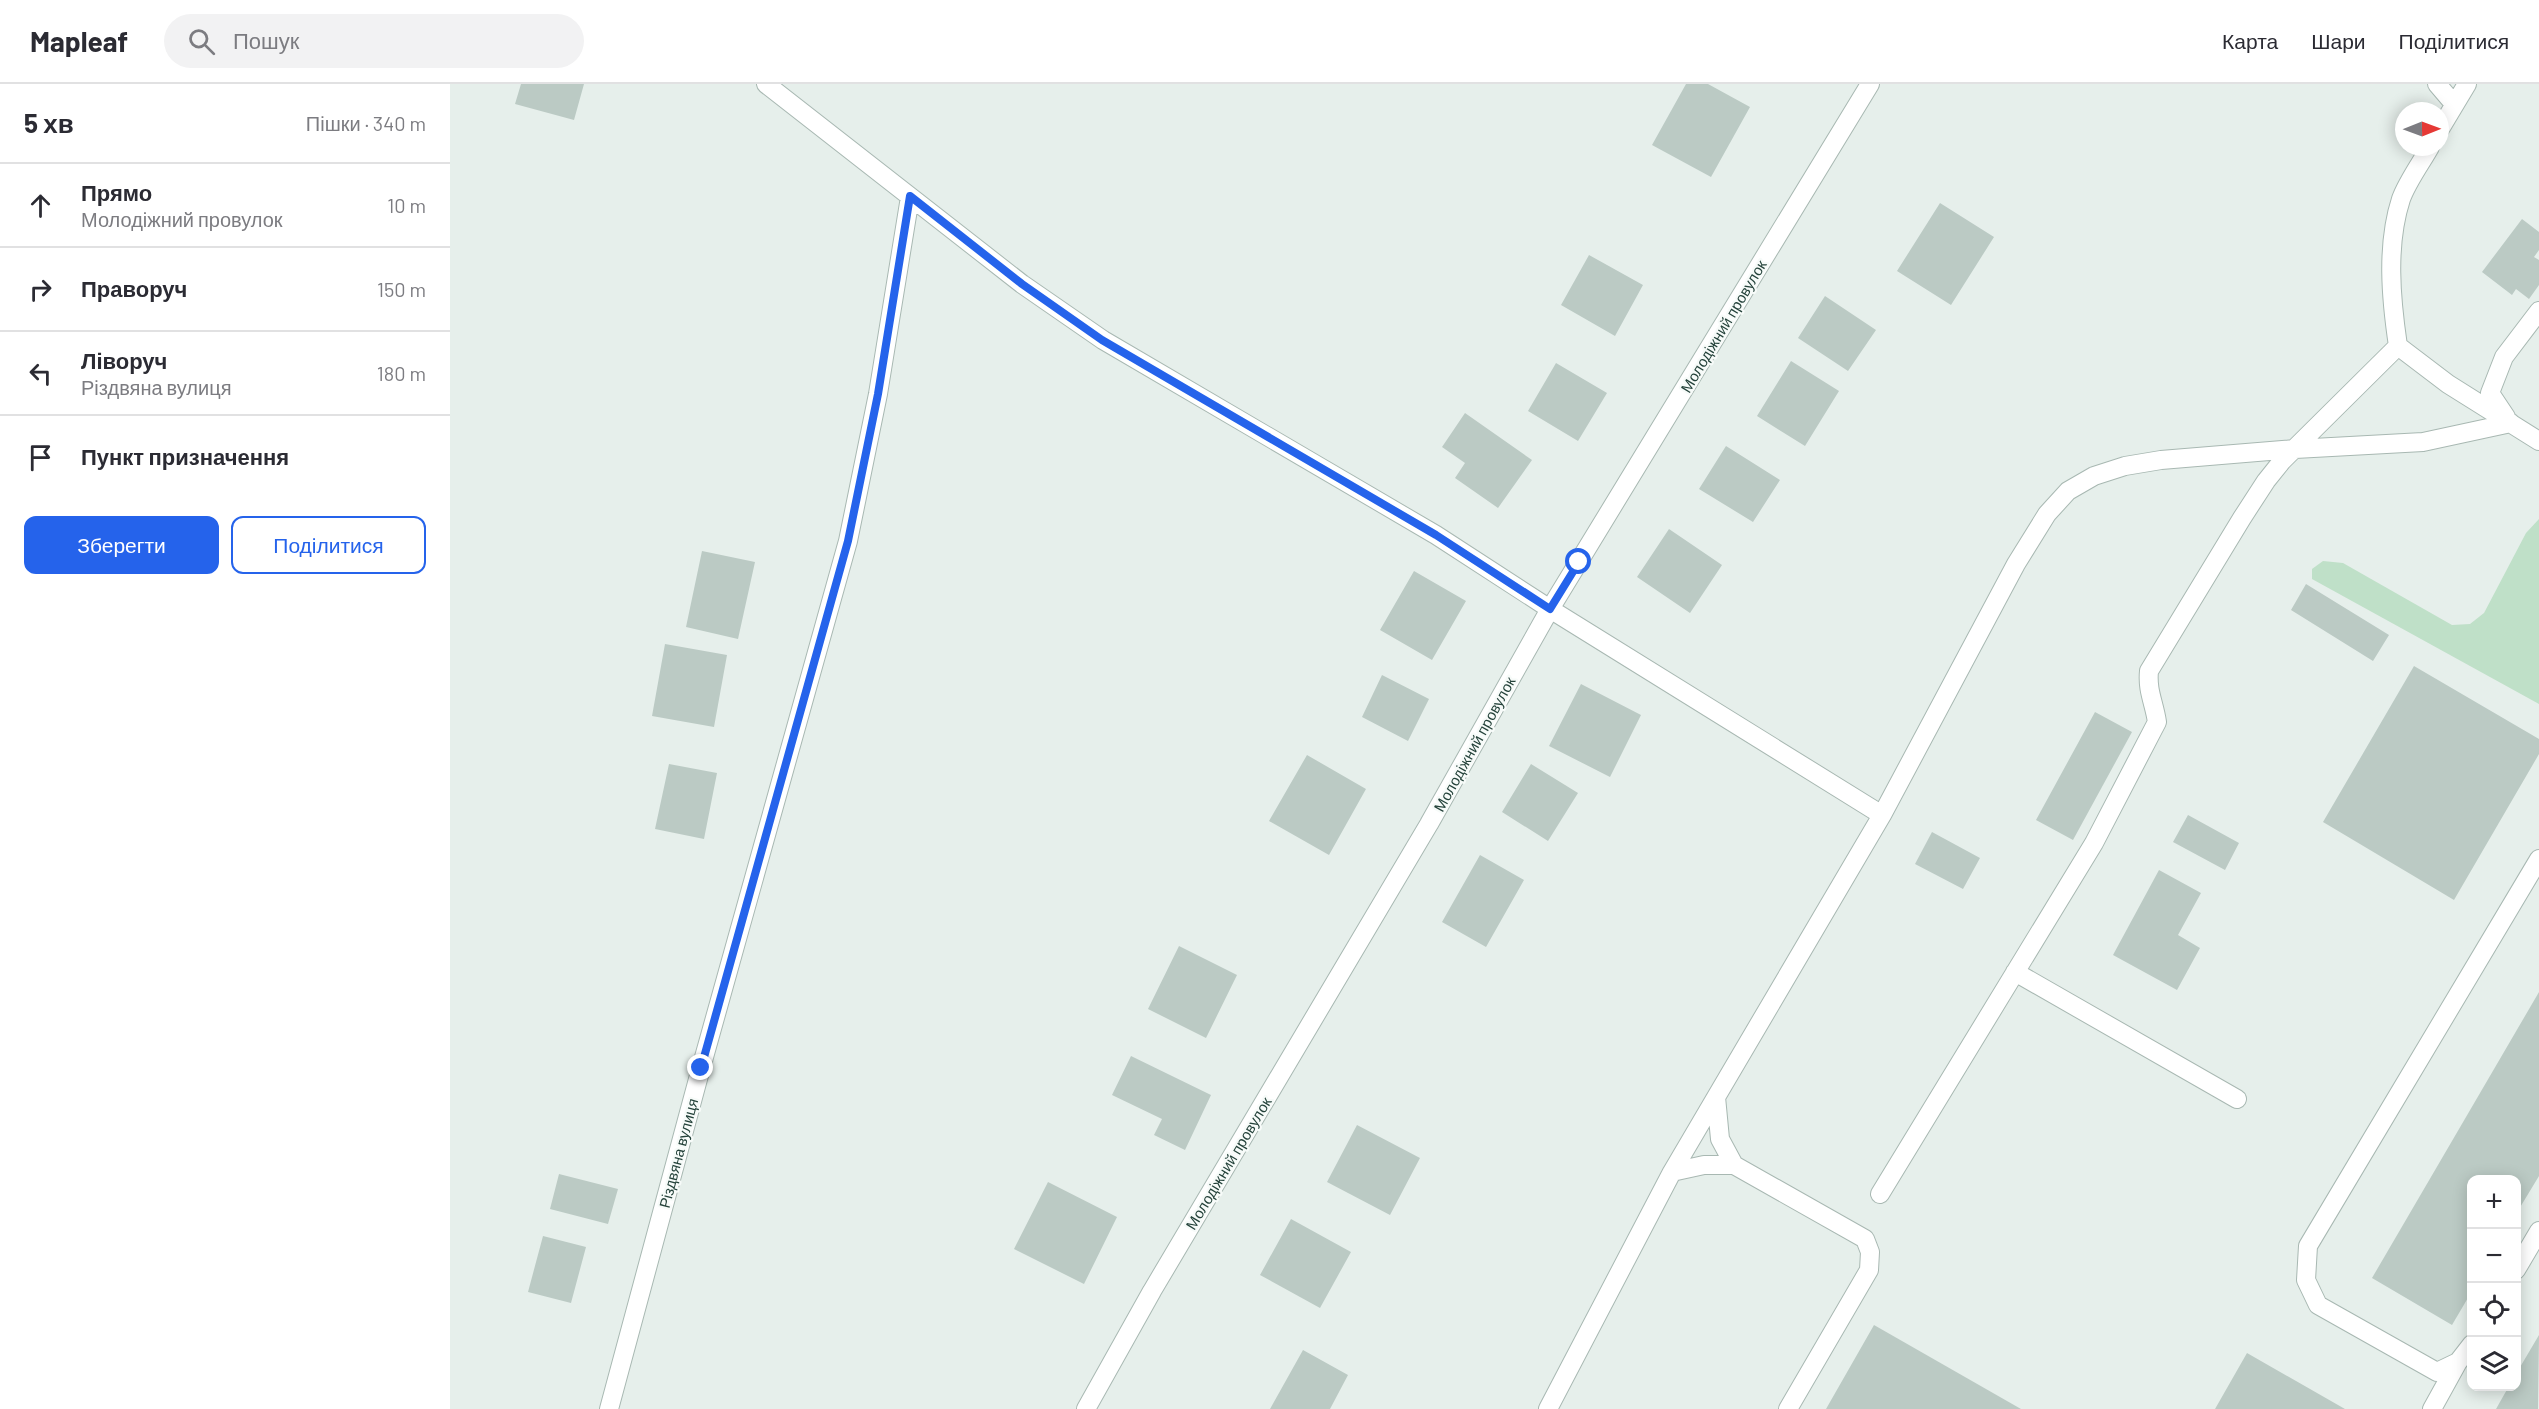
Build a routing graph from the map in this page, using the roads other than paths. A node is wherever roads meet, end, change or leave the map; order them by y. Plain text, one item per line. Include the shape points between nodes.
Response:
1 (766, 84) edge
2 (1870, 84) edge
3 (2437, 84) edge
4 (2467, 84) edge
5 (2454, 104) junction
6 (2449, 113) edge
7 (2425, 156) edge
8 (910, 196) junction
9 (2539, 311) edge
10 (2398, 346) junction
11 (2511, 423) junction
12 (2539, 441) edge
13 (2295, 449) junction
14 (1550, 609) junction
15 (1882, 815) junction
16 (2539, 859) edge
17 (2015, 972) junction
18 (1716, 1097) junction
19 (2237, 1099) dead end
20 (1734, 1165) junction
21 (1672, 1172) junction
22 (1880, 1194) dead end
23 (2539, 1231) edge
24 (2521, 1263) edge
25 (2467, 1350) edge
26 (2457, 1362) junction
27 (609, 1409) edge
28 (1086, 1409) edge
29 (1548, 1409) edge
30 (1788, 1409) edge
31 (2432, 1409) edge

1 - 8 street
2 - 14 street, Молодіжний провулок
3 - 5 street
4 - 5 street
5 - 6 street
7 - 10 street via 2401,199 2392,254 2392,303
8 - 14 street via 1022,284 1102,340 1436,535
8 - 27 street, Різдвяна вулиця via 878,394 848,541
9 - 11 street via 2504,357 2490,393
10 - 11 street via 2448,384
10 - 13 street
11 - 12 street
11 - 13 street via 2423,442
13 - 15 street via 2125,466 2094,476 2068,491 2047,514 2016,564
13 - 17 street via 2266,481 2150,671 2148,688 2157,722 2094,843
14 - 15 street
14 - 28 street, Молодіжний провулок via 1429,824
15 - 18 street
16 - 26 street via 2308,1246 2306,1280 2318,1305 2437,1372
17 - 19 street
17 - 22 street
18 - 20 street via 1720,1139
18 - 21 street
20 - 21 street via 1704,1165
20 - 30 street via 1865,1239 1870,1252 1869,1270
21 - 29 street
23 - 24 street
25 - 26 street
26 - 31 street

